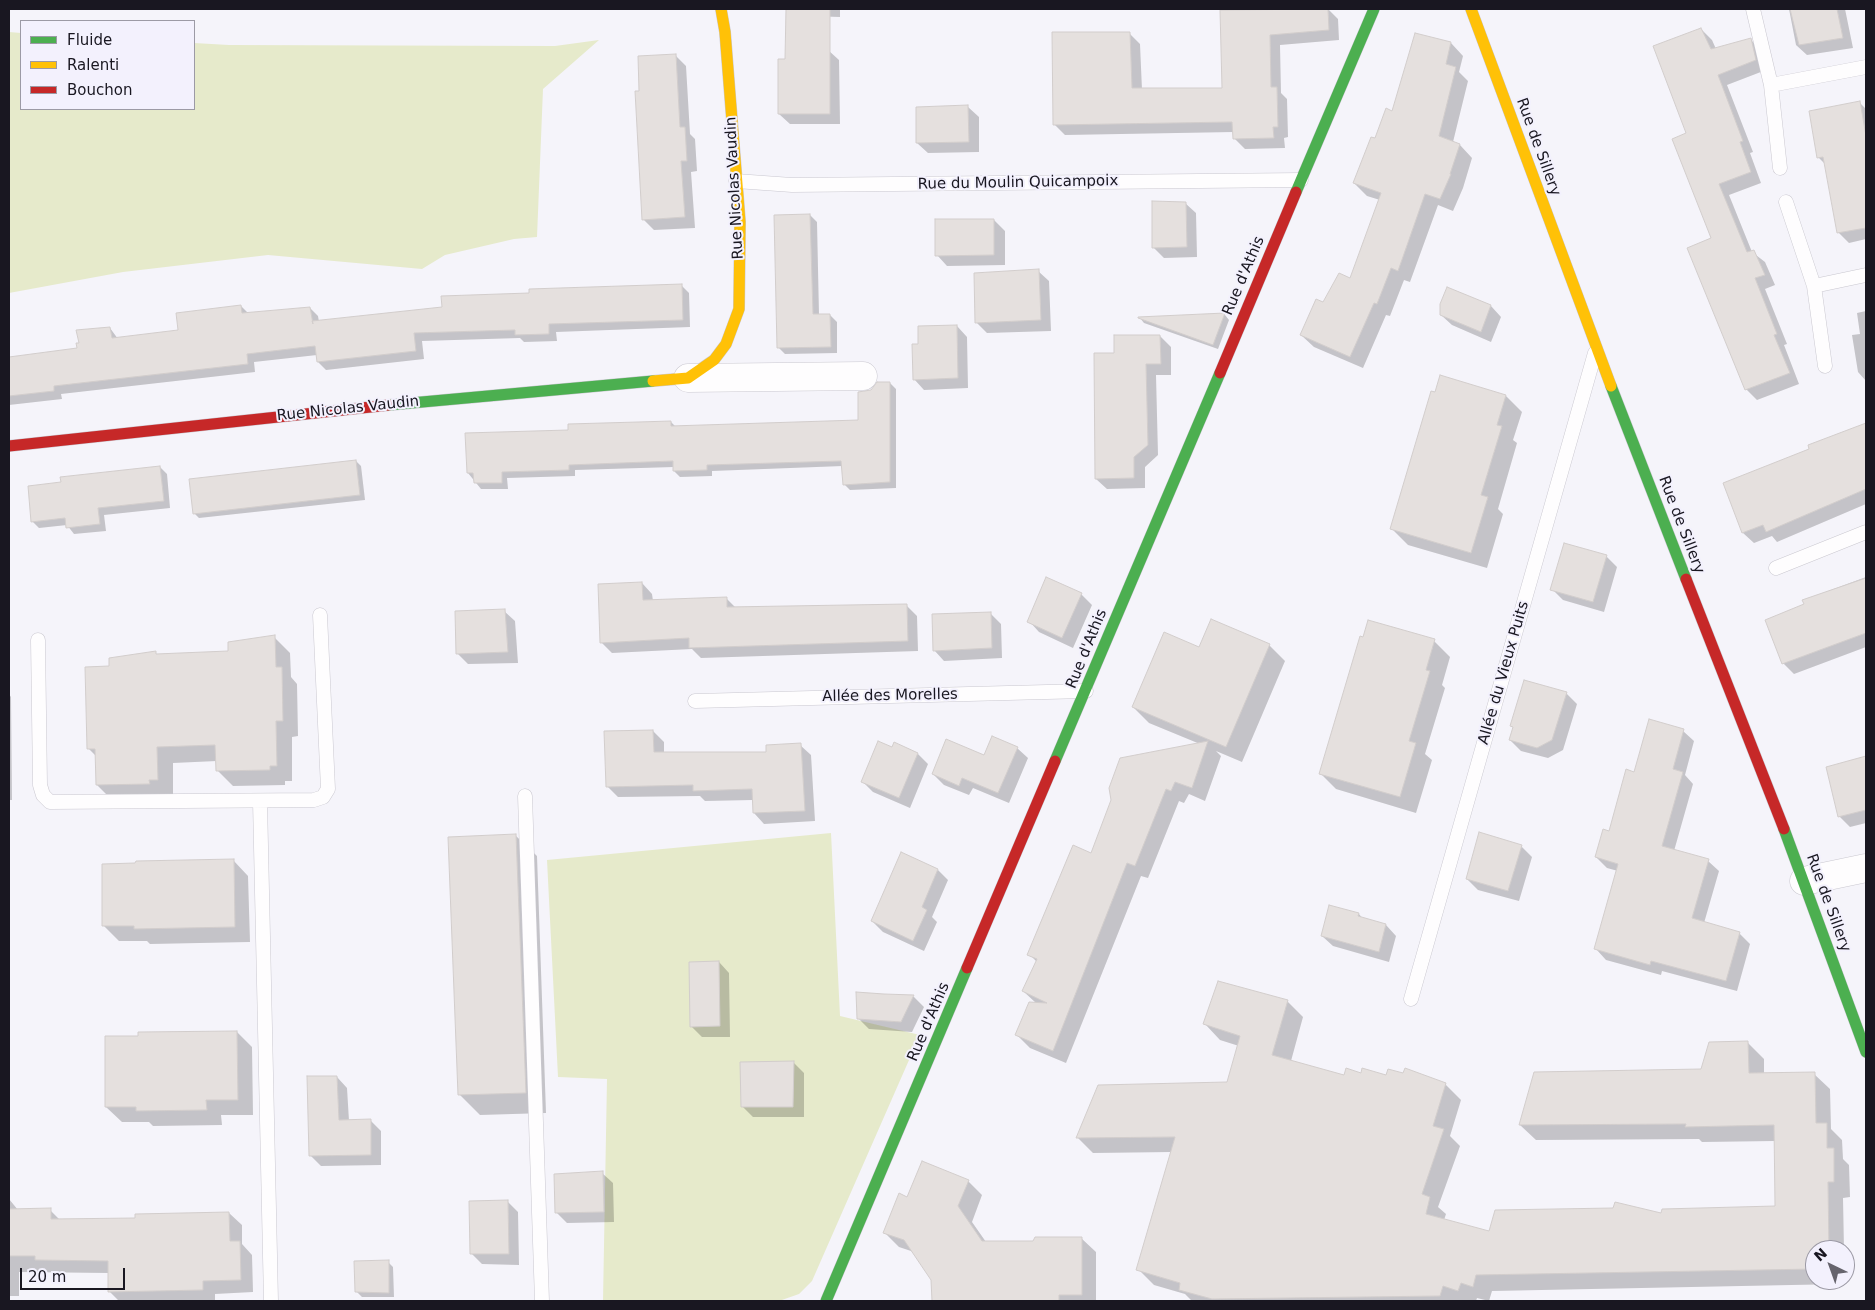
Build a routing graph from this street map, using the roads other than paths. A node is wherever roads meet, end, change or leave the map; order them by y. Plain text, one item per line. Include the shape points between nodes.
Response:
1 (721, 9) edge
2 (1374, 9) edge
3 (1471, 9) edge
4 (1753, 9) edge
5 (1866, 67) edge
6 (1771, 85) junction
7 (1780, 168) dead end
8 (1301, 180) junction
9 (736, 181) junction
10 (1786, 202) dead end
11 (1866, 275) edge
12 (1814, 286) junction
13 (1596, 348) junction
14 (1825, 366) dead end
15 (863, 376) dead end
16 (688, 378) junction
17 (9, 446) edge
18 (1866, 532) edge
19 (1776, 568) dead end
20 (320, 616) dead end
21 (38, 640) dead end
22 (1086, 691) junction
23 (695, 701) dead end
24 (525, 796) dead end
25 (260, 801) junction
26 (1866, 868) edge
27 (1804, 881) junction
28 (1411, 999) dead end
29 (1866, 1052) edge
30 (271, 1301) edge
31 (542, 1301) edge
32 (826, 1301) edge

1 - 9 street, Rue Nicolas Vaudin
2 - 8 street, Rue d'Athis
3 - 13 street, Rue de Sillery
4 - 6 lane
5 - 6 lane
6 - 7 lane
8 - 9 lane, Rue du Moulin Quicampoix via 792,185
8 - 22 street, Rue d'Athis
9 - 16 street, Rue Nicolas Vaudin via 740,222 738,309 726,344 714,360
10 - 12 lane
11 - 12 lane
12 - 14 lane
13 - 27 street, Rue de Sillery
13 - 28 lane, Allée du Vieux Puits
15 - 16 street, Rue Nicolas Vaudin
16 - 17 street, Rue Nicolas Vaudin via 441,399
18 - 19 lane
20 - 25 lane via 328,789 323,797 314,800
21 - 25 lane via 40,785 50,802
22 - 23 lane, Allée des Morelles
22 - 32 street, Rue d'Athis
24 - 31 lane
25 - 30 lane
26 - 27 street
27 - 29 street, Rue de Sillery

